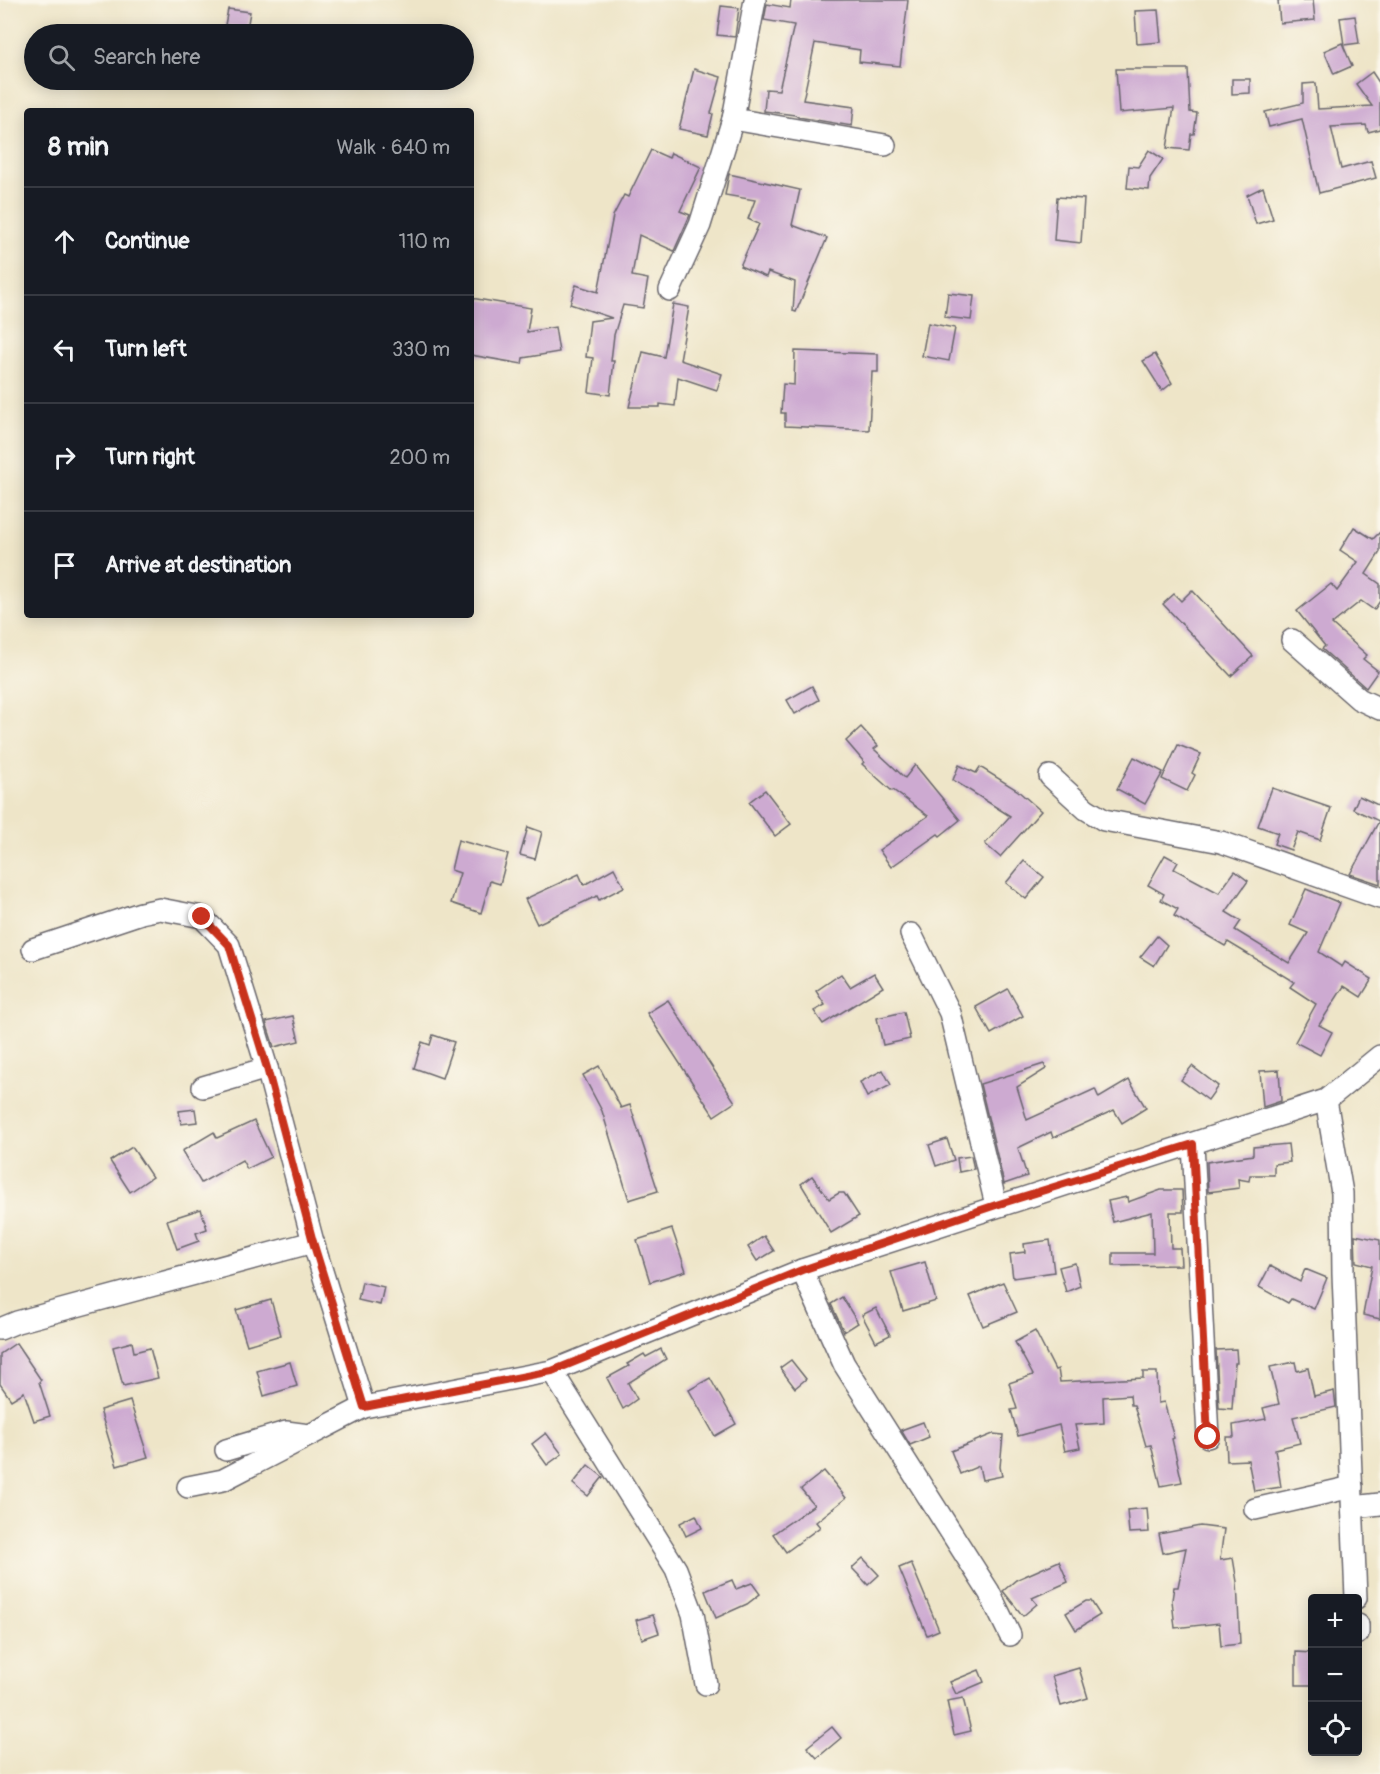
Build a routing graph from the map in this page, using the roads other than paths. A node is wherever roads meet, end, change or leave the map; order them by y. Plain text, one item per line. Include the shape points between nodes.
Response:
1 (754, 0) edge
2 (733, 119) junction
3 (885, 145) dead end
4 (670, 290) dead end
5 (1292, 640) dead end
6 (1380, 709) edge
7 (1050, 776) dead end
8 (1380, 898) edge
9 (911, 934) dead end
10 (33, 949) dead end
11 (1380, 1056) edge
12 (267, 1068) junction
13 (203, 1087) dead end
14 (1326, 1100) junction
15 (1193, 1144) junction
16 (996, 1205) junction
17 (313, 1242) junction
18 (802, 1270) junction
19 (0, 1329) edge
20 (552, 1371) junction
21 (364, 1407) junction
22 (310, 1435) junction
23 (1208, 1437) dead end
24 (226, 1450) dead end
25 (188, 1487) dead end
26 (1352, 1497) junction
27 (1380, 1504) edge
28 (1255, 1509) dead end
29 (1356, 1594) edge
30 (1010, 1635) dead end
31 (706, 1684) dead end

1 - 2 street
2 - 3 street
2 - 4 street via 700,225
5 - 6 street via 1359,699
7 - 8 street via 1104,820 1221,842
9 - 16 street via 950,1013
10 - 12 street via 160,909 202,917 229,945
11 - 14 street
12 - 13 street
12 - 17 street
14 - 15 street
14 - 26 street via 1342,1193
15 - 16 street
15 - 23 street
16 - 18 street
17 - 19 street
17 - 21 street
18 - 20 street
18 - 30 street via 844,1364 989,1592
20 - 21 street
20 - 31 street via 676,1569 693,1614
21 - 22 street
22 - 24 street via 286,1432
22 - 25 street via 223,1480
26 - 27 street
26 - 28 street
26 - 29 street

